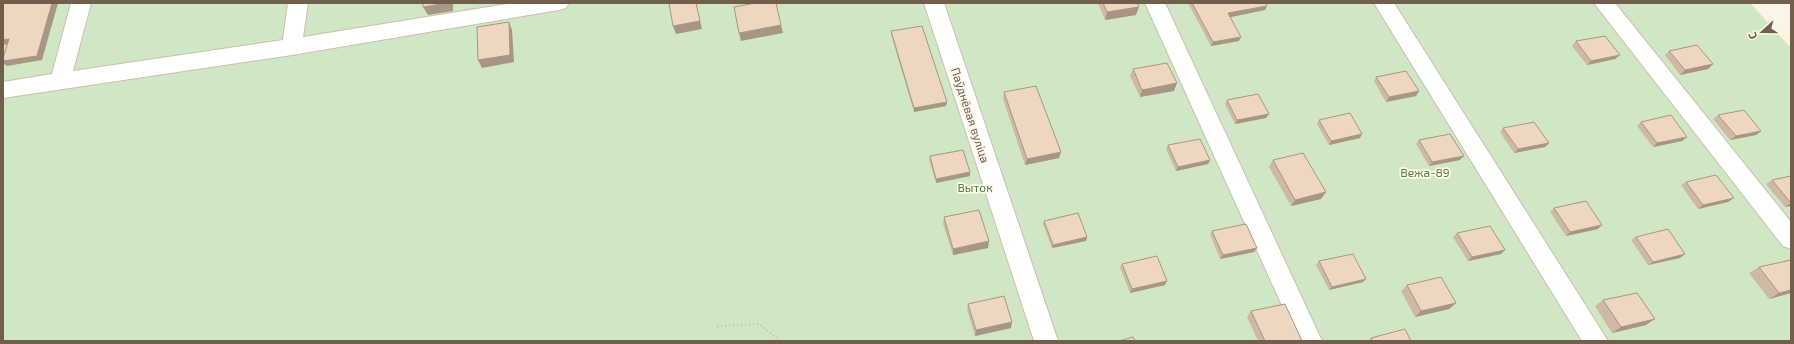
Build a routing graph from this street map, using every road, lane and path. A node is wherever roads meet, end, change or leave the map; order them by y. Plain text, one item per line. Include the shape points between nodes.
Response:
1 (81, 3) edge
2 (298, 3) edge
3 (559, 3) edge
4 (934, 3) edge
5 (1155, 3) edge
6 (1384, 3) edge
7 (1604, 3) edge
8 (512, 6) edge
9 (292, 47) junction
10 (60, 82) junction
11 (3, 90) edge
12 (1791, 239) edge
13 (717, 326) dead end
14 (781, 341) edge
15 (1046, 341) edge
16 (1310, 341) edge
17 (1596, 341) edge

1 - 10 street
2 - 9 street
3 - 8 street
4 - 15 street, Паўднёвая вуліца
5 - 16 street
6 - 17 street
7 - 12 street
8 - 9 street
9 - 10 street
10 - 11 street
13 - 14 path via 759,324

